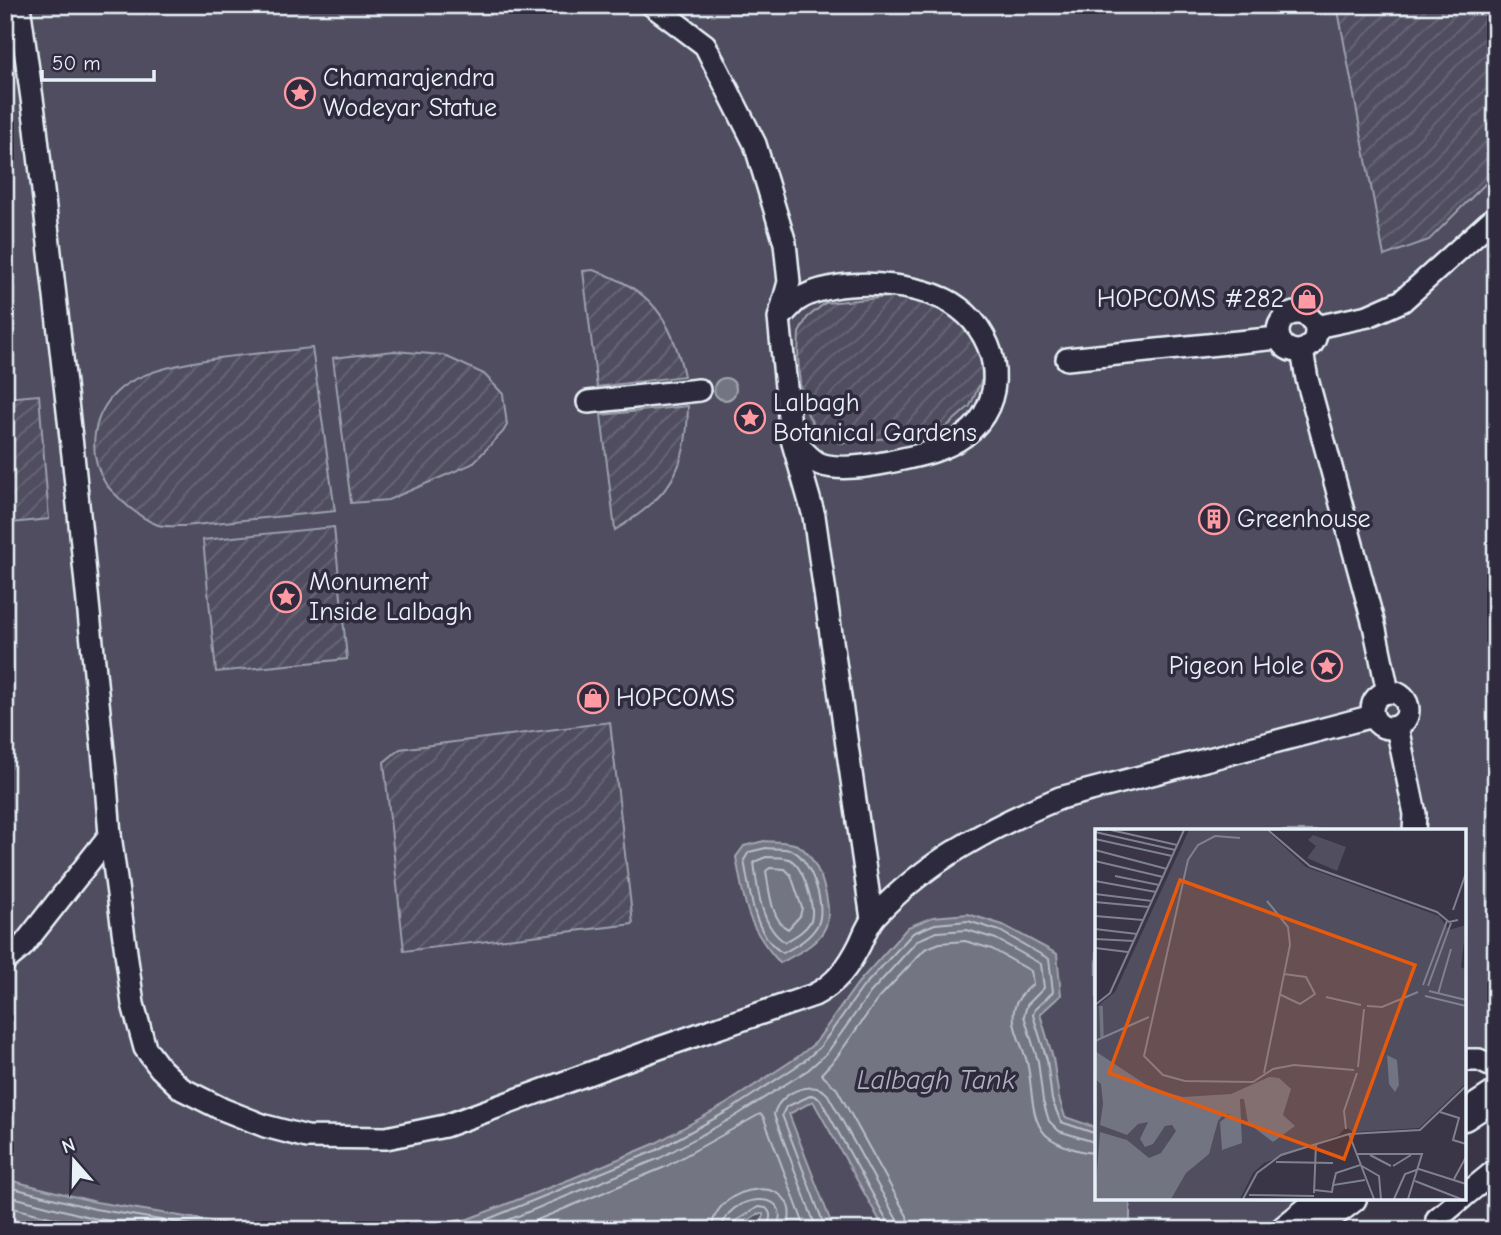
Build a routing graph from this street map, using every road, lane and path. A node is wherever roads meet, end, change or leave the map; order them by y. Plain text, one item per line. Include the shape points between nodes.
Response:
1 (19, 5) edge
2 (652, 5) edge
3 (1496, 216) edge
4 (779, 318) junction
5 (1316, 327) junction
6 (1278, 338) junction
7 (1302, 351) junction
8 (1067, 359) dead end
9 (699, 390) dead end
10 (588, 402) dead end
11 (791, 436) junction
12 (1388, 692) junction
13 (1373, 716) junction
14 (1397, 727) junction
15 (1414, 829) edge
16 (110, 835) junction
17 (872, 919) junction
18 (5, 961) edge
19 (1466, 1060) edge
20 (1484, 1093) edge
21 (1496, 1170) edge
22 (1466, 1195) edge
23 (1348, 1200) edge
24 (1459, 1200) edge
25 (1316, 1218) edge
26 (1437, 1219) dead end
27 (1285, 1230) edge

1 - 16 street via 72,442
2 - 4 street via 705,45 755,144 785,243 789,282
3 - 5 street via 1402,301 1368,316
4 - 11 street
4 - 11 street via 797,301 817,292 867,283 910,289 942,297 973,320 995,365 991,400 981,418 966,435 931,453 875,465 843,466 819,463
5 - 6 street via 1307,315 1292,313 1280,323
5 - 7 street via 1314,342
6 - 7 street via 1288,349
6 - 8 street
7 - 12 street
9 - 10 street
11 - 17 street via 814,516
12 - 13 street via 1374,701
12 - 14 street via 1399,694 1408,704 1407,718
13 - 14 street via 1383,727
13 - 17 street via 1060,799 987,832 916,877
14 - 15 street
16 - 17 street via 133,1004 145,1048 182,1089 265,1126 307,1137 386,1138 445,1126 814,995 828,988 851,961
16 - 18 street via 22,947
19 - 20 street via 1479,1060
21 - 22 street
23 - 25 main road
24 - 26 street
25 - 27 main road

